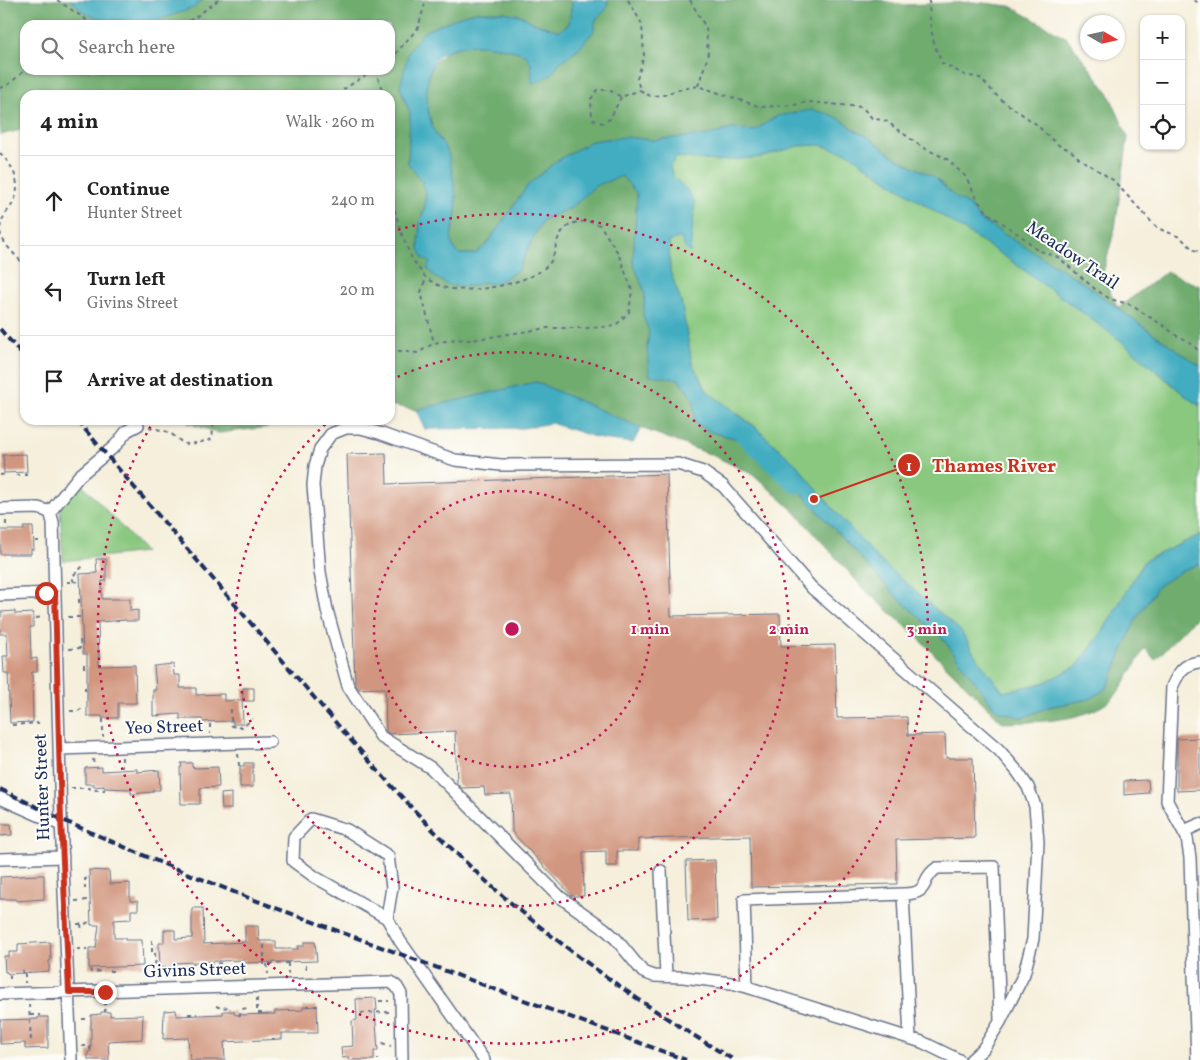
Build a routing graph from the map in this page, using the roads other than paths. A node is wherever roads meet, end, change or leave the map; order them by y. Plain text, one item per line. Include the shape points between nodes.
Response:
1 (134, 425) edge
2 (3, 512) edge
3 (50, 512) junction
4 (55, 593) junction
5 (0, 595) edge
6 (1200, 662) edge
7 (270, 742) dead end
8 (59, 749) junction
9 (0, 798) edge
10 (1200, 824) edge
11 (61, 825) junction
12 (1184, 831) junction
13 (63, 857) junction
14 (0, 859) edge
15 (661, 871) dead end
16 (904, 894) junction
17 (387, 918) junction
18 (1197, 939) edge
19 (1197, 957) edge
20 (666, 976) junction
21 (747, 987) junction
22 (69, 992) junction
23 (0, 994) edge
24 (1000, 1022) junction
25 (910, 1038) junction
26 (1198, 1043) edge
27 (71, 1060) edge
28 (402, 1060) edge
29 (484, 1060) edge
30 (958, 1060) edge
31 (971, 1060) edge
32 (1197, 1060) edge

1 - 3 street via 79,476
2 - 3 street via 38,508
3 - 4 street, Hunter Street
4 - 5 street
4 - 8 street, Hunter Street
6 - 12 street via 1184,667 1177,675 1170,700 1167,801
7 - 8 street, Yeo Street
8 - 11 street, Hunter Street
9 - 11 street
10 - 12 street
11 - 13 street, Hunter Street
12 - 18 street via 1190,858
13 - 14 street
13 - 22 street, Hunter Street
15 - 20 street
16 - 21 street via 744,900
16 - 24 street via 922,890 937,868 994,866
16 - 25 street
17 - 17 street via 293,861 294,837 311,819 348,830 388,856 392,887
17 - 29 street
18 - 19 street
19 - 26 street via 1194,986
20 - 21 street
20 - 24 street via 643,972 616,939 560,897 431,768 381,737 352,696 344,678 323,597 313,485 320,449 331,434 346,428 361,428 455,460 492,464 678,464 703,472 723,486 812,588 999,750 1028,787 1038,822 1033,939 1024,974
21 - 25 street
22 - 23 street, Givins Street
22 - 27 street, Hunter Street
22 - 28 street, Givins Street via 391,982 400,994
24 - 31 street
25 - 30 street
26 - 32 street

